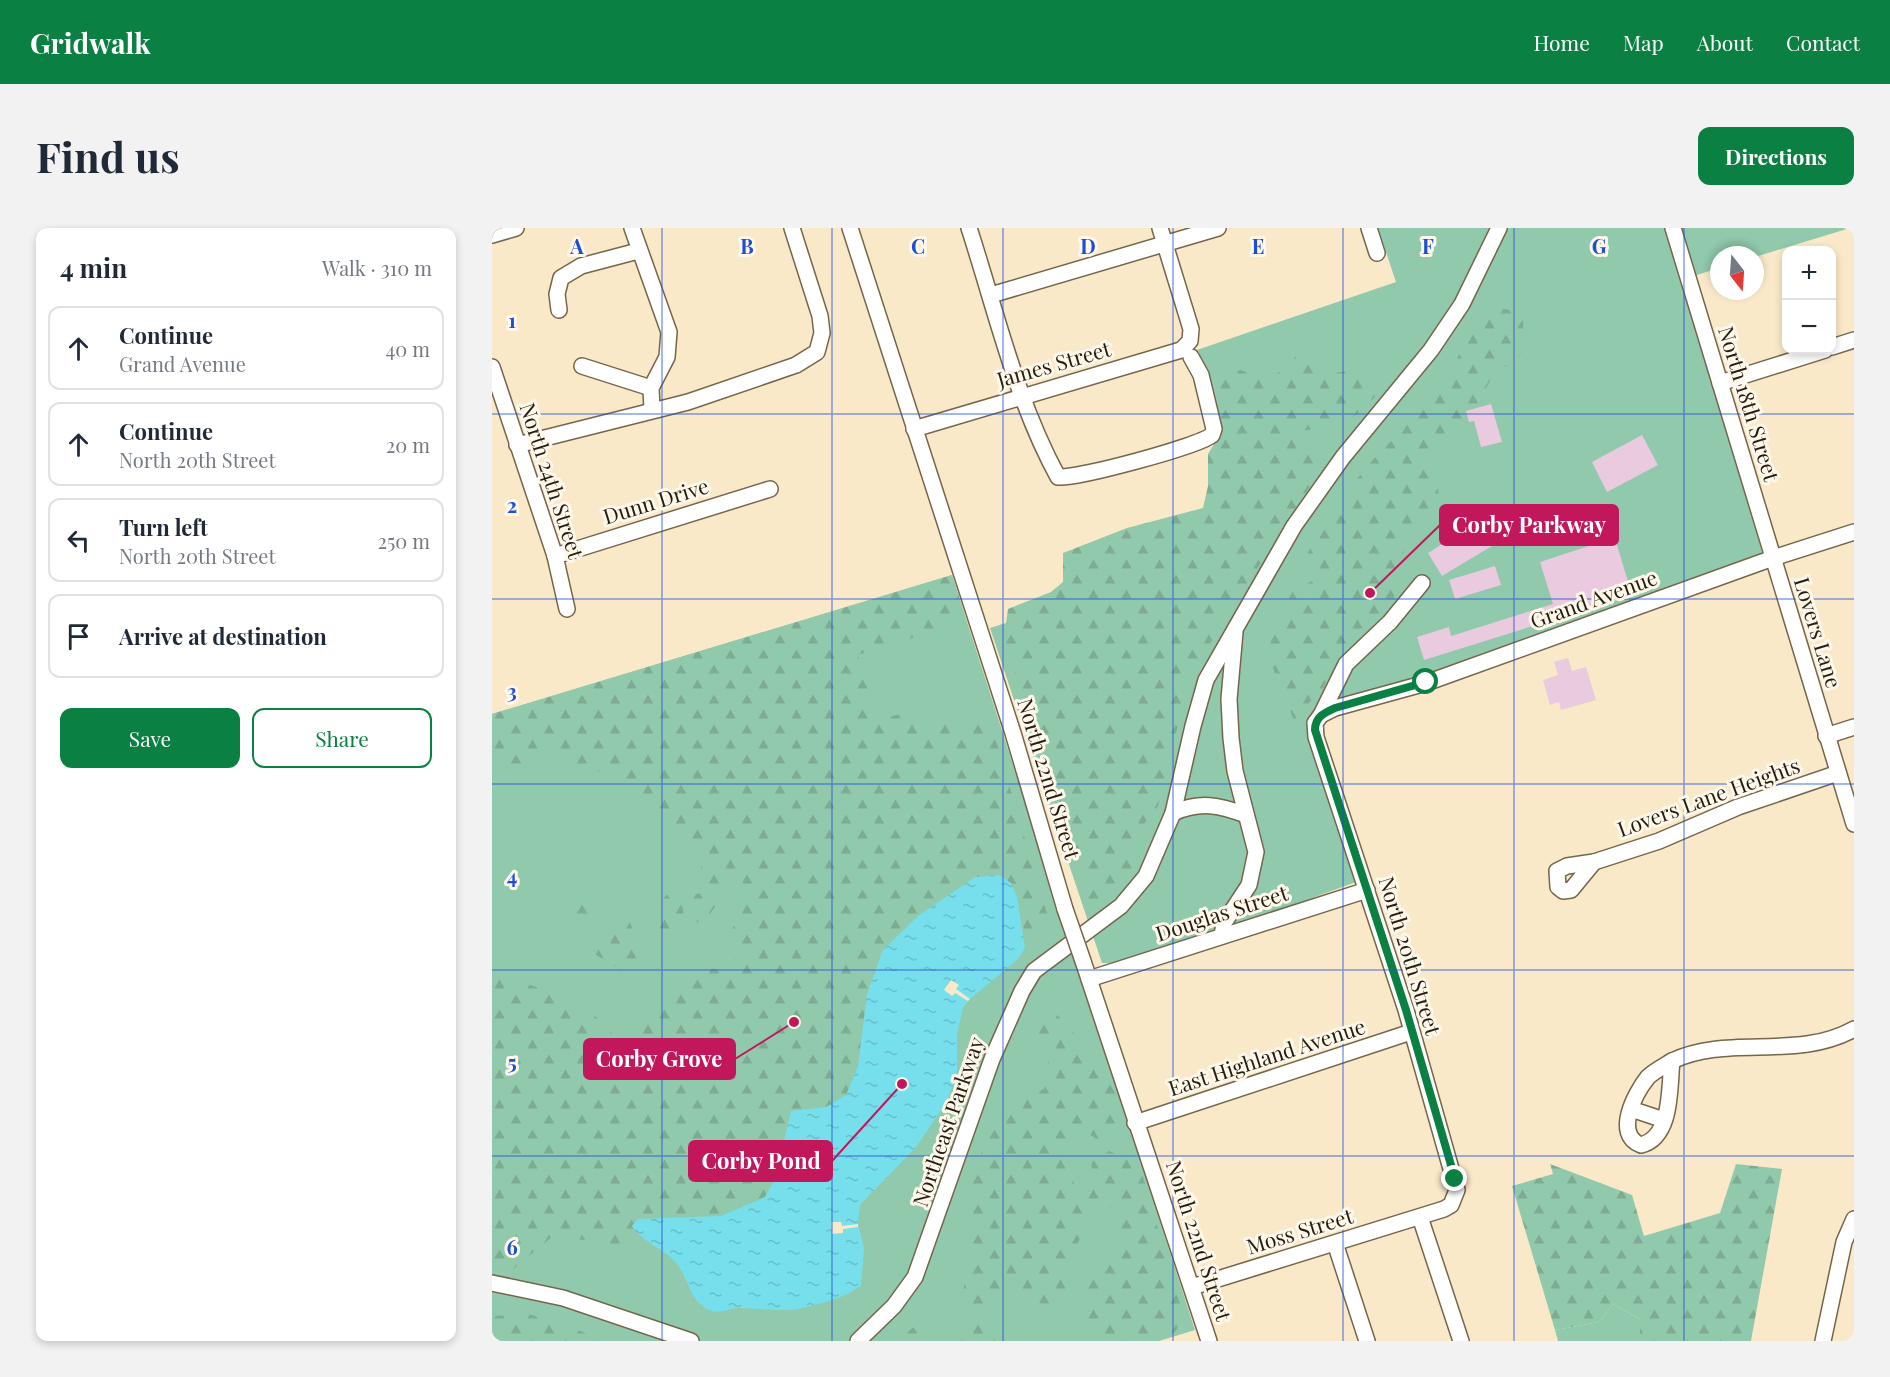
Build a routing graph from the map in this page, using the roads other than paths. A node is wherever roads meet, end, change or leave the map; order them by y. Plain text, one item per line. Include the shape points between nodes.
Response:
1 (516, 228) edge
2 (632, 228) edge
3 (792, 228) edge
4 (851, 228) edge
5 (969, 228) edge
6 (1160, 228) edge
7 (1218, 228) edge
8 (1369, 228) edge
9 (1499, 228) edge
10 (1674, 228) edge
11 (492, 235) edge
12 (1165, 244) junction
13 (638, 251) junction
14 (1377, 253) dead end
15 (991, 295) junction
16 (559, 310) dead end
17 (1854, 340) edge
18 (1836, 346) edge
19 (1812, 354) edge
20 (1191, 357) dead end
21 (582, 366) dead end
22 (492, 367) edge
23 (1720, 383) junction
24 (651, 388) junction
25 (1023, 397) junction
26 (652, 410) junction
27 (914, 429) junction
28 (518, 445) junction
29 (770, 489) dead end
30 (1854, 532) edge
31 (555, 556) junction
32 (1773, 558) junction
33 (1422, 583) dead end
34 (567, 609) dead end
35 (1235, 629) junction
36 (1321, 715) junction
37 (1854, 727) edge
38 (1826, 736) junction
39 (1838, 773) junction
40 (1173, 813) junction
41 (1246, 815) junction
42 (1854, 824) edge
43 (1594, 862) dead end
44 (1367, 890) junction
45 (1222, 936) junction
46 (1089, 979) junction
47 (1854, 1029) edge
48 (1411, 1032) junction
49 (1672, 1061) junction
50 (1631, 1109) junction
51 (1664, 1120) junction
52 (1135, 1123) junction
53 (1420, 1217) junction
54 (1854, 1219) edge
55 (1335, 1243) junction
56 (492, 1283) edge
57 (1192, 1287) junction
58 (692, 1341) edge
59 (858, 1341) edge
60 (1209, 1341) edge
61 (1367, 1341) edge
62 (1461, 1341) edge
63 (1823, 1341) edge

1 - 11 street
2 - 13 street
3 - 26 street via 820,316 822,333 817,352 796,365 688,402
4 - 27 street, North 22nd Street
5 - 15 street
6 - 12 street
7 - 12 street
8 - 14 street
9 - 35 street, Northeast Parkway via 1462,304 1431,350 1343,457 1294,526
10 - 23 street, North 18th Street
12 - 15 street
12 - 25 street, James Street via 1191,328 1190,341 1181,351
13 - 16 street via 580,266 561,278
13 - 24 street via 669,332 667,357
15 - 25 street
17 - 18 street
19 - 23 street
20 - 25 street via 1201,375 1214,429 1212,435 1078,476 1058,477
21 - 24 street
22 - 28 street, North 24th Street
23 - 32 street, North 18th Street
24 - 26 street
25 - 27 street, James Street
26 - 28 street
27 - 46 street, North 22nd Street, bridge
28 - 31 street, North 24th Street
29 - 31 street, Dunn Drive
30 - 32 street, Grand Avenue
31 - 34 street, North 24th Street
32 - 36 street, Grand Avenue via 1426,682
32 - 38 street, Lovers Lane
33 - 36 street, North 20th Street via 1390,622 1346,664
35 - 40 street, Northeast Parkway via 1206,680
35 - 41 street via 1229,699 1231,738
36 - 44 street, North 20th Street via 1315,723 1316,737
37 - 38 street
38 - 39 street, Lovers Lane
39 - 42 street, Lovers Lane
39 - 43 street, Lovers Lane Heights
40 - 41 street via 1190,805 1205,804
40 - 59 street, Northeast Parkway via 1146,876 1121,906 1045,961 1022,991 992,1059 915,1277 894,1306
41 - 45 street via 1256,852 1254,869 1249,885 1224,923
44 - 45 street, Douglas Street
44 - 48 street, North 20th Street
45 - 46 street, Douglas Street
46 - 52 street, North 22nd Street
47 - 49 street via 1809,1045 1692,1053
48 - 52 street, East Highland Avenue
48 - 53 street, North 20th Street via 1457,1190 1451,1205
49 - 50 street via 1650,1075
49 - 51 street
50 - 51 street
50 - 51 street via 1627,1118 1629,1137 1641,1145 1652,1140
52 - 57 street, North 22nd Street
53 - 55 street, Moss Street
53 - 62 street
54 - 63 street via 1844,1242
55 - 57 street, Moss Street
55 - 61 street
56 - 58 street via 563,1298
57 - 60 street, North 22nd Street

